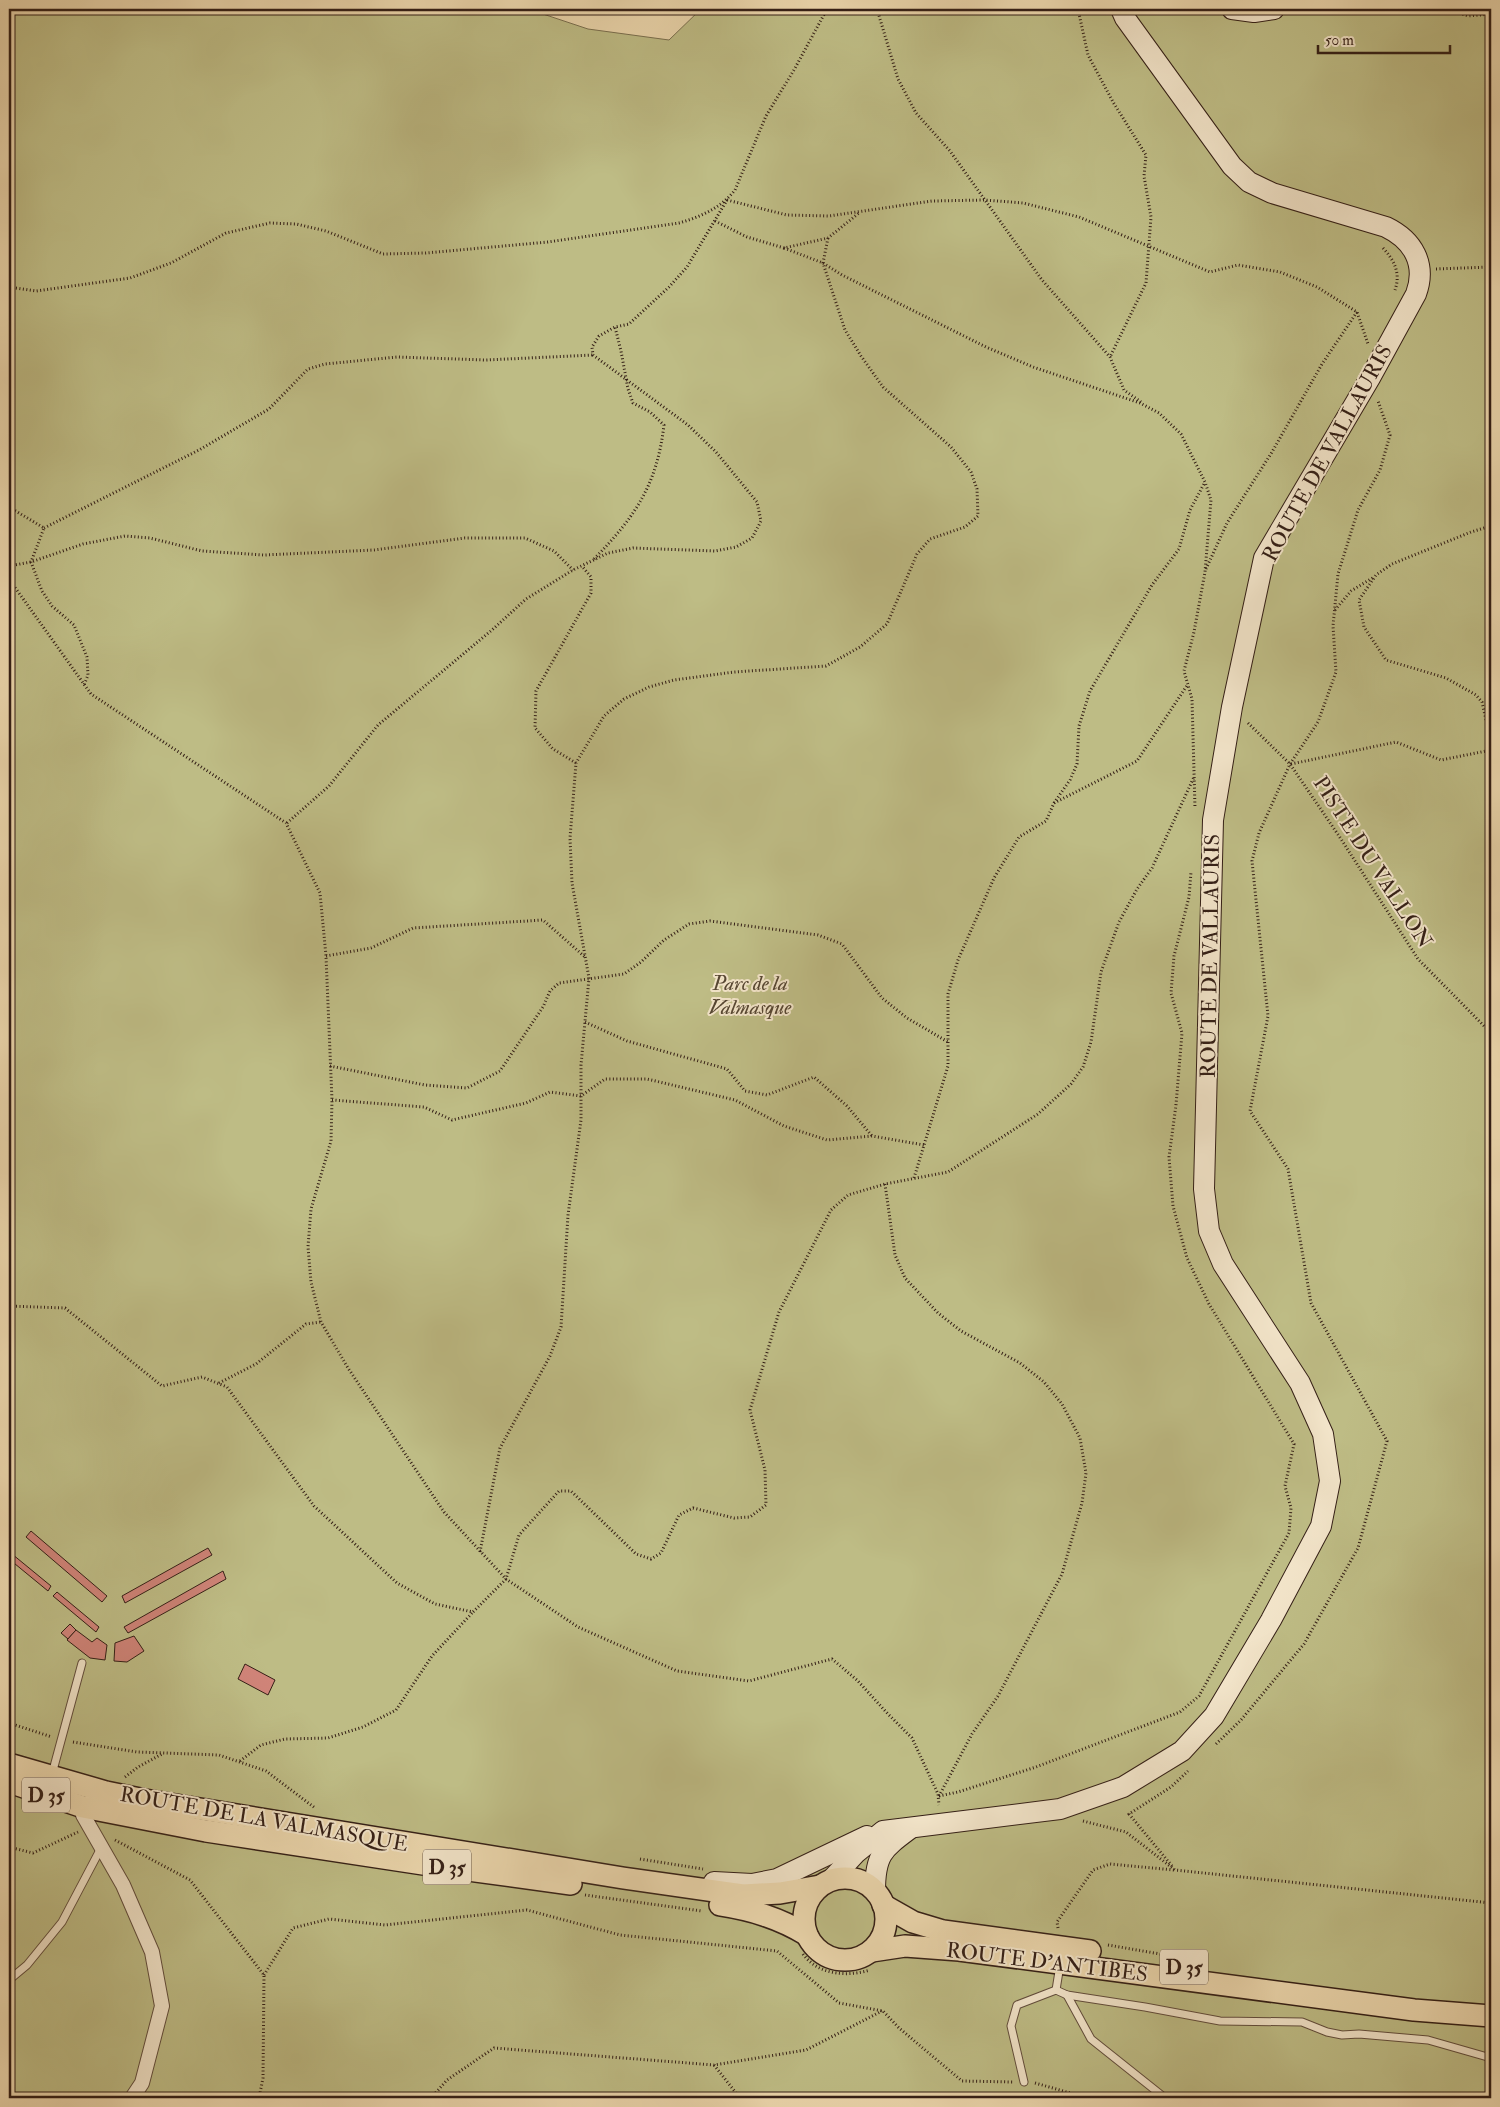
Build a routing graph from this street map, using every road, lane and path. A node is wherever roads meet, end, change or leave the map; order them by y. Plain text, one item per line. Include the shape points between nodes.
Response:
1 (827, 9) edge
2 (877, 9) edge
3 (1078, 9) edge
4 (1121, 9) edge
5 (1232, 9) edge
6 (1274, 9) edge
7 (1446, 9) edge
8 (1491, 14) edge
9 (727, 200) junction
10 (985, 200) junction
11 (859, 213) junction
12 (715, 221) junction
13 (828, 238) junction
14 (1148, 244) junction
15 (784, 248) junction
16 (823, 263) junction
17 (1491, 267) edge
18 (1420, 270) junction
19 (9, 287) edge
20 (1357, 312) junction
21 (615, 327) junction
22 (593, 355) junction
23 (1110, 357) junction
24 (1373, 372) junction
25 (625, 379) junction
26 (1159, 413) junction
27 (1205, 482) junction
28 (9, 507) edge
29 (1491, 526) edge
30 (44, 528) junction
31 (592, 561) junction
32 (31, 562) junction
33 (9, 566) edge
34 (582, 566) junction
35 (573, 570) junction
36 (1205, 572) junction
37 (1376, 575) junction
38 (9, 580) edge
39 (1334, 611) junction
40 (1188, 684) junction
41 (84, 685) junction
42 (1232, 707) junction
43 (1491, 742) edge
44 (1491, 750) edge
45 (576, 763) junction
46 (1290, 764) junction
47 (1054, 803) junction
48 (286, 823) junction
49 (1192, 870) dead end
50 (326, 956) junction
51 (585, 957) junction
52 (589, 978) junction
53 (585, 1022) junction
54 (1491, 1033) edge
55 (948, 1042) junction
56 (330, 1066) junction
57 (581, 1096) junction
58 (332, 1100) junction
59 (872, 1136) junction
60 (924, 1146) junction
61 (914, 1178) junction
62 (885, 1184) junction
63 (9, 1306) edge
64 (321, 1322) junction
65 (218, 1384) junction
66 (480, 1553) junction
67 (506, 1579) junction
68 (473, 1612) junction
69 (82, 1663) dead end
70 (9, 1723) edge
71 (60, 1740) junction
72 (162, 1753) junction
73 (239, 1761) junction
74 (9, 1764) edge
75 (51, 1777) junction
76 (9, 1782) edge
77 (106, 1792) junction
78 (939, 1796) junction
79 (317, 1809) dead end
80 (86, 1817) junction
81 (938, 1823) junction
82 (1074, 1823) dead end
83 (914, 1826) junction
84 (883, 1830) junction
85 (9, 1847) edge
86 (101, 1847) junction
87 (632, 1858) dead end
88 (1175, 1870) junction
89 (623, 1878) junction
90 (727, 1883) junction
91 (825, 1884) junction
92 (879, 1898) junction
93 (1491, 1903) edge
94 (806, 1935) junction
95 (1059, 1936) dead end
96 (1107, 1944) dead end
97 (872, 1951) junction
98 (1204, 1961) dead end
99 (1061, 1962) junction
100 (264, 1975) junction
101 (9, 1980) edge
102 (1056, 1990) junction
103 (1067, 1995) junction
104 (1491, 2005) edge
105 (883, 2011) junction
106 (1491, 2016) edge
107 (1491, 2058) edge
108 (714, 2065) junction
109 (1024, 2082) junction
110 (132, 2098) edge
111 (259, 2098) edge
112 (431, 2098) edge
113 (740, 2098) edge
114 (1088, 2098) edge
115 (1166, 2098) edge

1 - 9 path via 766,116 735,190
2 - 10 path via 898,79 916,113 950,151
3 - 14 path via 1088,55 1146,155 1144,176 1151,217
4 - 18 main road via 1232,166 1249,182 1272,194 1386,227 1408,242
5 - 6 main road via 1254,12
7 - 8 path via 1468,16
9 - 11 path via 787,215
9 - 12 path
9 - 19 path via 698,217 679,223 548,242 426,253 383,254 326,232 296,224 270,223 226,233 171,262 130,278 36,291
10 - 11 path via 932,201
10 - 14 path via 1023,203 1079,217
10 - 23 path via 1042,280
11 - 13 path
12 - 15 path via 747,237
12 - 21 path via 687,267 669,288 629,324
13 - 15 path
13 - 16 path
14 - 20 path via 1210,272 1238,265 1280,272 1317,287
14 - 23 path via 1146,283
15 - 16 path
16 - 26 path via 842,276 986,347 1032,367 1140,403
16 - 45 path via 845,330 861,356 884,387 951,447 971,472 977,489 978,516 965,527 930,539 916,554 887,624 860,647 826,666 734,672 674,680 649,687 624,699 604,716
17 - 18 path
18 - 24 main road, ROUTE DE VALLAURIS via 1421,281 1416,294
20 - 24 path
20 - 36 path via 1322,364 1227,523
21 - 22 path via 599,336 592,347
21 - 25 path
22 - 25 path
22 - 30 path via 486,360 397,357 325,364 308,369 270,409 199,450
23 - 26 path via 1124,390
24 - 39 path via 1390,435 1380,470 1358,510 1338,574
24 - 42 main road, ROUTE DE VALLAURIS via 1264,558
25 - 31 path via 633,403 664,425 661,453 643,499 615,537
25 - 31 path via 688,425 716,452 757,502 761,521 752,538 736,547 715,551 633,548 608,553
26 - 27 path via 1181,434
27 - 36 path via 1211,500
27 - 47 path via 1190,510 1179,549 1152,585 1090,691 1079,726 1077,764
28 - 30 path
29 - 37 path via 1392,564
30 - 32 path
31 - 34 path
32 - 33 path
32 - 35 path via 83,544 125,536 150,538 202,551 264,555 374,550 465,538 525,538 554,551
32 - 41 path via 42,591 52,606 74,625 87,657 88,674
34 - 35 path
34 - 45 path via 591,577 591,593 536,691 535,728 553,749
35 - 48 path via 526,599 378,725 330,786
36 - 40 path via 1184,671
37 - 39 path via 1351,590
37 - 43 path via 1359,600 1364,627 1386,660 1446,678 1476,695 1482,702
38 - 41 path
39 - 46 path via 1336,672 1318,722
40 - 47 path via 1137,761
40 - 61 path via 1192,699 1195,774 1152,868 1119,922 1101,972 1091,1042 1083,1067 1071,1084 1038,1114 948,1172
41 - 48 path via 91,694
42 - 46 path, PISTE DU VALLON
42 - 81 main road, ROUTE DE VALLAURIS via 1213,820 1204,1189 1209,1231 1223,1264 1300,1383 1323,1434 1330,1481 1321,1526 1271,1620 1214,1716 1182,1751 1123,1787 1060,1809
44 - 46 path via 1441,760 1396,742
45 - 51 path via 570,838 572,883
46 - 54 path, PISTE DU VALLON via 1418,959
47 - 55 path via 1046,821 1019,837 994,878 958,960 948,994
48 - 50 path via 320,893
49 - 78 path via 1189,897 1174,956 1170,993 1182,1033 1169,1157 1173,1206 1188,1258 1210,1304 1294,1444 1285,1486 1291,1508 1289,1533 1199,1696 1180,1712 1036,1767
50 - 51 path via 371,948 413,928 544,920
50 - 56 path
51 - 52 path
52 - 53 path
52 - 55 path via 624,974 664,940 689,924 710,921 818,935 842,944 882,998 907,1018
52 - 56 path via 559,983 550,991 500,1072 467,1088 425,1085
53 - 57 path
53 - 59 path via 626,1041 727,1069 745,1091 767,1095 814,1077 847,1106
55 - 60 path via 948,1066
56 - 58 path
57 - 58 path via 550,1092 526,1103 452,1120 424,1107
57 - 59 path via 606,1079 647,1079 735,1100 784,1126 827,1140
57 - 66 path via 581,1120 568,1215 561,1327 550,1356 500,1448
58 - 64 path via 331,1141 311,1209 308,1247 311,1282
59 - 60 path
60 - 61 path
61 - 62 path
62 - 67 path via 848,1195 831,1210 779,1312 750,1410 765,1470 766,1505 750,1517 734,1518 693,1508 679,1515 661,1553 651,1559 636,1554 571,1491 559,1491 519,1535
62 - 78 path via 895,1256 905,1278 955,1327 1020,1363 1044,1382 1062,1404 1080,1438 1086,1472 1082,1503 1062,1574 998,1696 972,1734
63 - 65 path via 65,1308 162,1386 202,1377
64 - 65 path via 306,1324 256,1364
64 - 66 path via 444,1512
65 - 68 path via 227,1387 314,1506 397,1583 435,1604
66 - 67 path
67 - 68 path
67 - 78 path via 578,1627 677,1671 749,1681 832,1659 858,1680 912,1738
68 - 73 path via 432,1656 396,1710 363,1727 328,1738 285,1739 261,1745
69 - 71 lane
70 - 71 path
71 - 72 path
71 - 75 lane
72 - 73 path via 219,1755
72 - 77 path
73 - 79 path via 266,1771
74 - 75 main road, ROUTE DE LA VALMASQUE / D 35
75 - 77 main road, ROUTE DE LA VALMASQUE / D 35
76 - 80 main road, ROUTE DE LA VALMASQUE / D 35
77 - 80 street
77 - 89 main road, ROUTE DE LA VALMASQUE / D 35
78 - 81 path
80 - 85 path via 33,1853
80 - 86 street
80 - 94 main road, ROUTE DE LA VALMASQUE / D 35 via 206,1831 740,1908 787,1922
80 - 100 path via 190,1880
81 - 83 main road, ROUTE DE VALLAURIS
82 - 88 path via 1083,1821 1126,1832
83 - 84 main road, ROUTE DE VALLAURIS
83 - 92 main road, ROUTE DE VALLAURIS via 881,1853 875,1875
84 - 90 main road, ROUTE DE VALLAURIS via 777,1879 752,1884
84 - 91 main road
86 - 101 lane via 62,1922 27,1965
86 - 110 street via 123,1885 152,1952 162,2006 142,2083
87 - 90 path via 698,1866
88 - 93 path
88 - 95 path via 1110,1864 1093,1870 1057,1922
89 - 90 main road, ROUTE DE VALLAURIS via 677,1878
89 - 91 main road, ROUTE DE LA VALMASQUE / D 35 via 744,1895 780,1893
91 - 92 main road via 842,1878 854,1879 865,1884
91 - 94 main road via 806,1904
92 - 97 main road via 886,1918 885,1930
92 - 104 main road, ROUTE D'ANTIBES / D 35 via 926,1927 959,1934 1388,1996
94 - 97 main road via 820,1953 841,1960 857,1958
96 - 98 path
97 - 99 main road, ROUTE D'ANTIBES / D 35 via 922,1946
99 - 102 lane
99 - 106 main road, ROUTE D'ANTIBES / D 35 via 1414,2010
100 - 105 path via 293,1928 329,1919 386,1925 528,1910 620,1935 777,1951 839,2003
100 - 111 path via 263,2078
102 - 103 lane
102 - 109 lane via 1017,2005 1011,2026
103 - 107 lane via 1220,2021 1302,2022 1342,2035 1428,2040
103 - 115 lane via 1091,2039
105 - 108 path via 806,2050
105 - 109 path via 962,2081
108 - 112 path via 494,2048 447,2080
108 - 113 path
109 - 114 path

